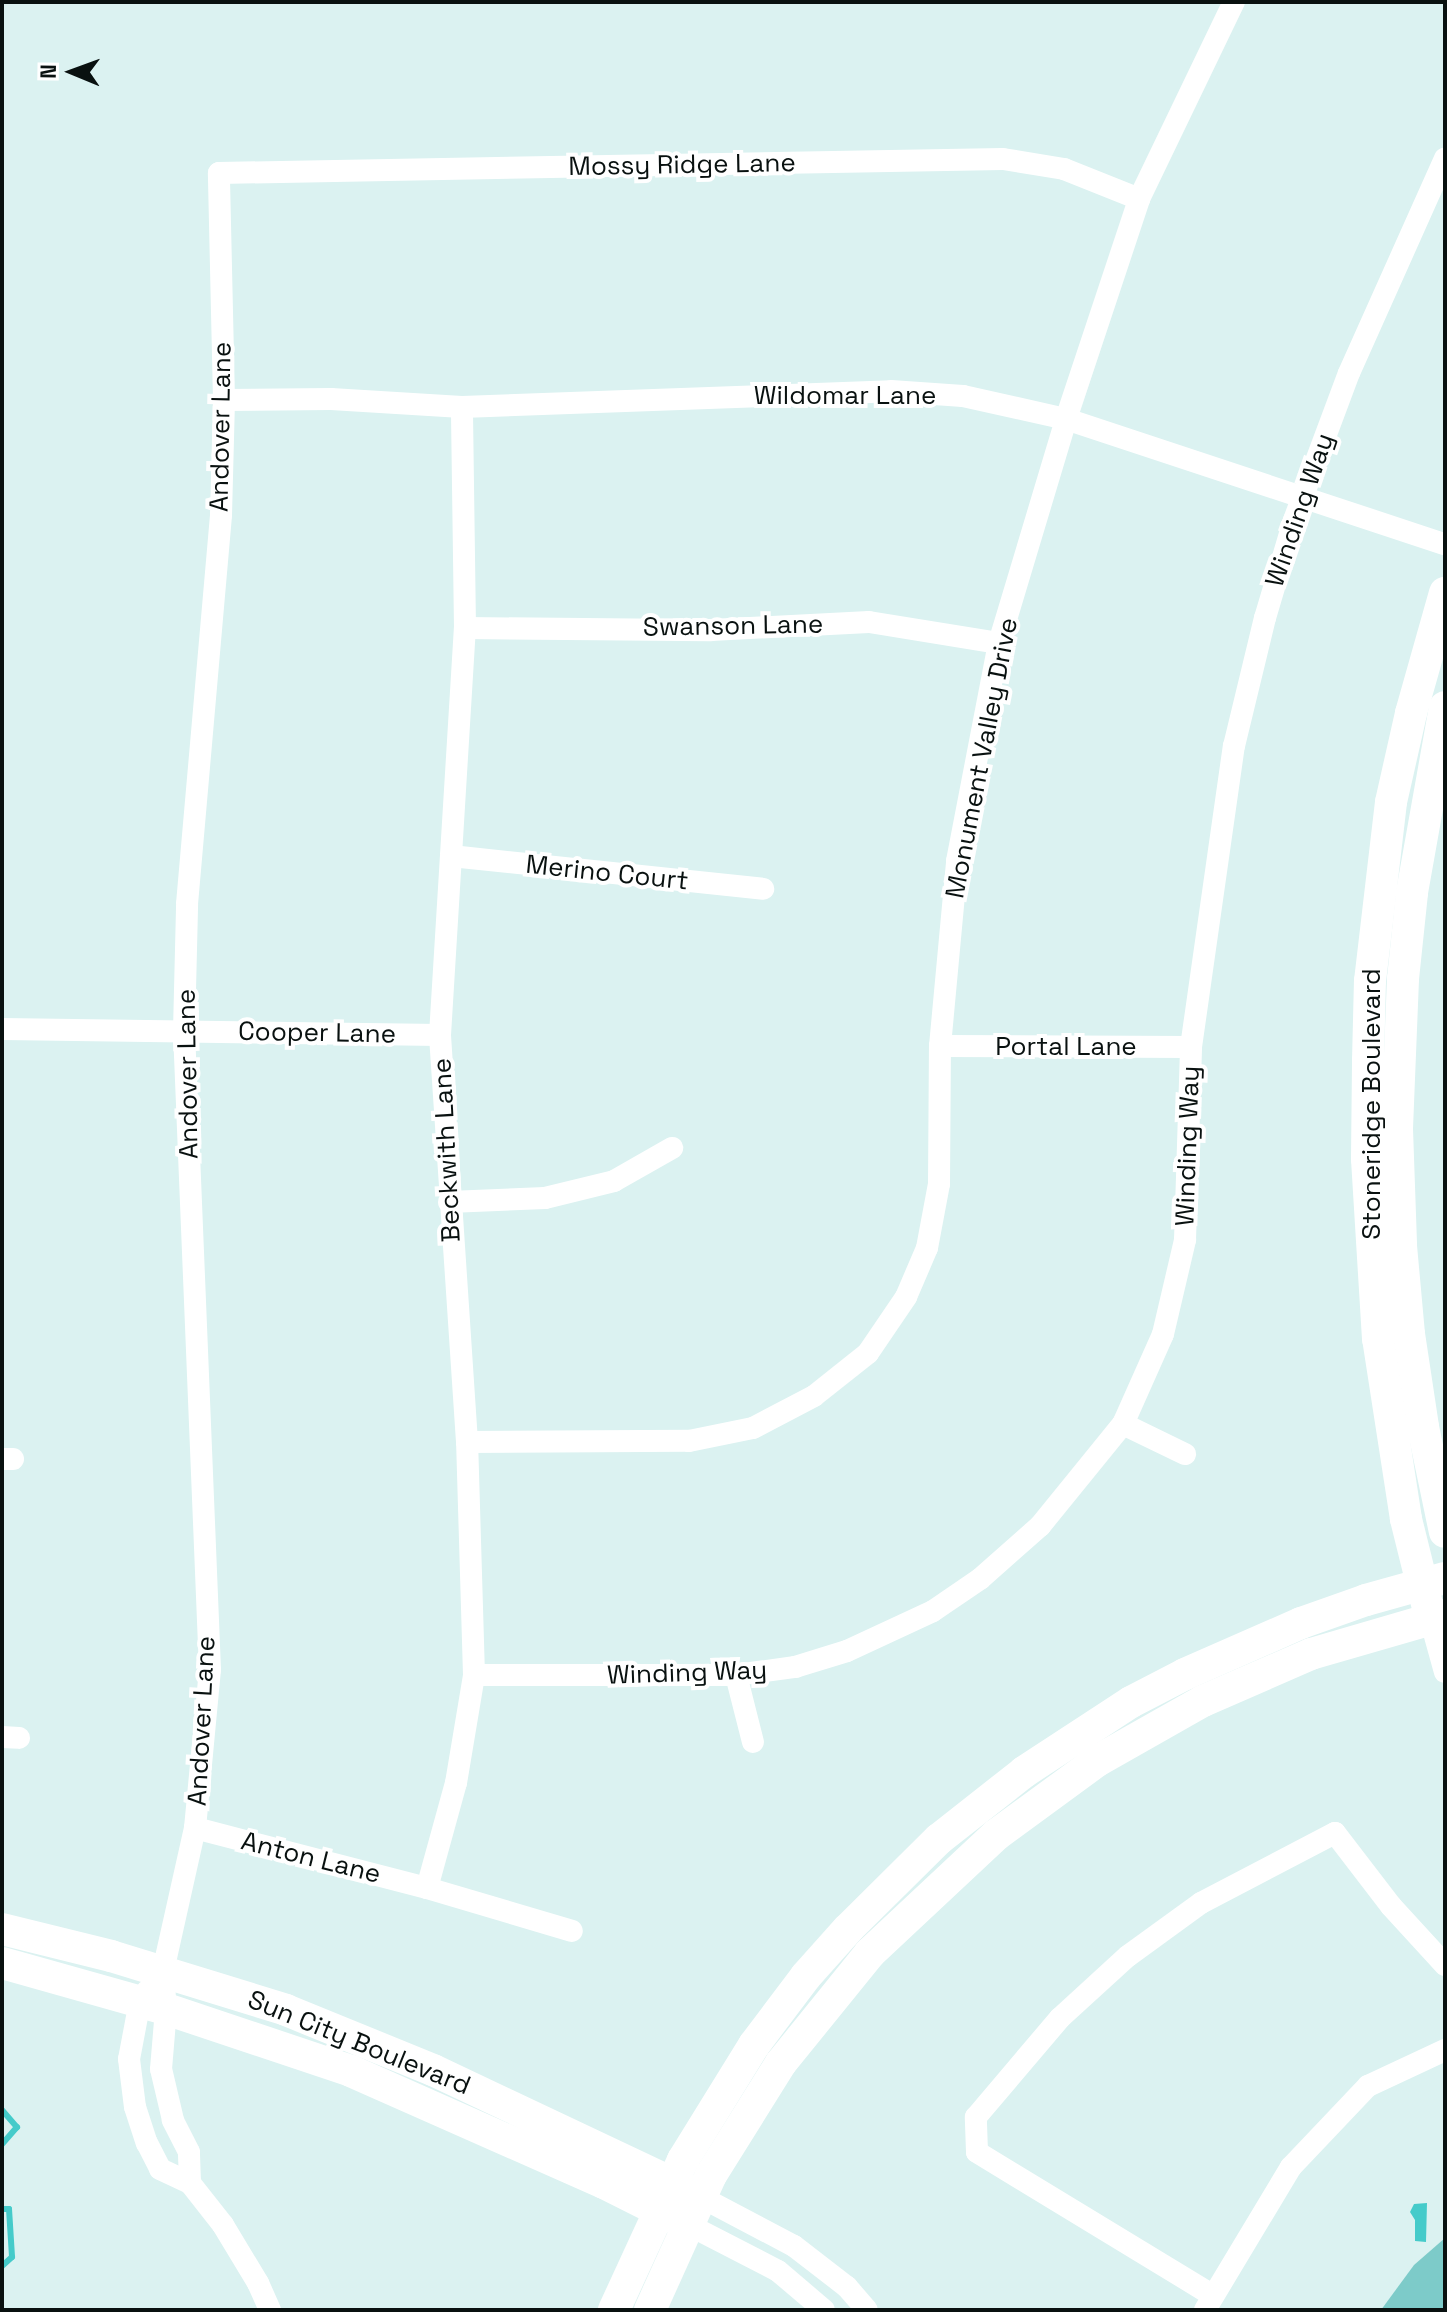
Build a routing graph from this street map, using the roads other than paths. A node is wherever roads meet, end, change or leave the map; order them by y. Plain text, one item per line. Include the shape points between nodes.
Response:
1 (1234, 2) edge
2 (1445, 158) edge
3 (219, 173) joint
4 (1139, 199) junction
5 (224, 400) junction
6 (462, 407) junction
7 (1066, 419) junction
8 (1301, 498) junction
9 (1445, 544) edge
10 (1445, 593) edge
11 (465, 628) junction
12 (999, 643) junction
13 (1445, 707) edge
14 (451, 856) junction
15 (763, 889) dead end
16 (2, 1029) edge
17 (184, 1031) junction
18 (440, 1035) junction
19 (940, 1046) junction
20 (1191, 1047) junction
21 (672, 1148) dead end
22 (449, 1202) junction
23 (1123, 1424) junction
24 (467, 1442) junction
25 (1185, 1454) dead end
26 (1445, 1532) edge
27 (1434, 1581) edge
28 (1437, 1617) edge
29 (1445, 1672) edge
30 (474, 1675) junction
31 (736, 1675) junction
32 (753, 1742) dead end
33 (195, 1828) junction
34 (427, 1888) junction
35 (2, 1929) edge
36 (572, 1931) dead end
37 (2, 1963) edge
38 (1445, 1965) edge
39 (163, 1971) junction
40 (153, 2005) junction
41 (1445, 2050) edge
42 (190, 2183) junction
43 (665, 2196) junction
44 (694, 2211) junction
45 (1209, 2302) edge
46 (270, 2310) edge
47 (614, 2310) edge
48 (650, 2310) edge
49 (824, 2310) edge
50 (867, 2310) edge

1 - 4 street, Monument Valley Drive
2 - 8 street, Winding Way via 1386,283
3 - 4 street, Mossy Ridge Lane via 1003,159 1064,169
3 - 5 street, Andover Lane
4 - 7 street, Monument Valley Drive
5 - 6 street, Wildomar Lane via 331,399
5 - 17 street, Andover Lane via 221,515 187,904
6 - 7 street, Wildomar Lane via 891,391 963,396
6 - 11 street, Beckwith Lane
7 - 8 street, Wildomar Lane
7 - 12 street, Monument Valley Drive
8 - 9 street, Wildomar Lane
8 - 20 street, Winding Way via 1234,746
10 - 27 street, Stoneridge Boulevard via 1391,802 1370,981 1368,1061 1367,1159 1378,1339 1406,1519
11 - 12 street, Swanson Lane via 711,630 869,622
11 - 14 street, Beckwith Lane
12 - 19 street, Monument Valley Drive via 957,861
13 - 26 street, Stoneridge Boulevard via 1425,806 1406,950 1397,1158 1409,1334
14 - 15 street, Merino Court
14 - 18 street, Beckwith Lane
16 - 17 street, Cooper Lane
17 - 18 street, Cooper Lane
17 - 33 street, Andover Lane via 210,1670
18 - 22 street, Beckwith Lane
19 - 20 street, Portal Lane
19 - 24 street, Monument Valley Drive via 939,1184 927,1248 906,1297 868,1353 814,1396 753,1428 689,1441
20 - 23 street, Winding Way via 1185,1240 1163,1334
21 - 22 street via 614,1181 545,1198
22 - 24 street, Beckwith Lane
23 - 25 street
23 - 31 street, Winding Way via 1040,1526 980,1579 933,1611 847,1651 795,1667
24 - 30 street, Beckwith Lane
27 - 28 street, Stoneridge Boulevard
27 - 43 street via 1301,1623 1185,1674 1077,1737 971,1812 888,1887 806,1976 739,2069
28 - 29 street
28 - 44 street via 1311,1654 1203,1701 1097,1761 996,1835 912,1911 832,1996 781,2063
30 - 31 street, Winding Way
30 - 34 street, Beckwith Lane via 456,1783
31 - 32 street
33 - 34 street, Anton Lane
33 - 39 street, Andover Lane
34 - 36 street, Anton Lane
35 - 39 street, Sun City Boulevard
37 - 40 street, Sun City Boulevard
38 - 45 street via 1335,1833 1201,1903 1128,1956 1060,2018 976,2117 977,2152
39 - 40 street, Andover Lane
39 - 43 street, Sun City Boulevard via 364,2040 548,2122
40 - 42 street via 163,2084 189,2152
40 - 42 street via 129,2051 135,2107 160,2169
40 - 43 street, Sun City Boulevard via 351,2071
41 - 45 street via 1368,2086 1291,2167
42 - 46 street via 223,2225
43 - 44 street, Sun City Boulevard
43 - 47 street
44 - 48 street
44 - 49 street
44 - 50 street via 794,2246

